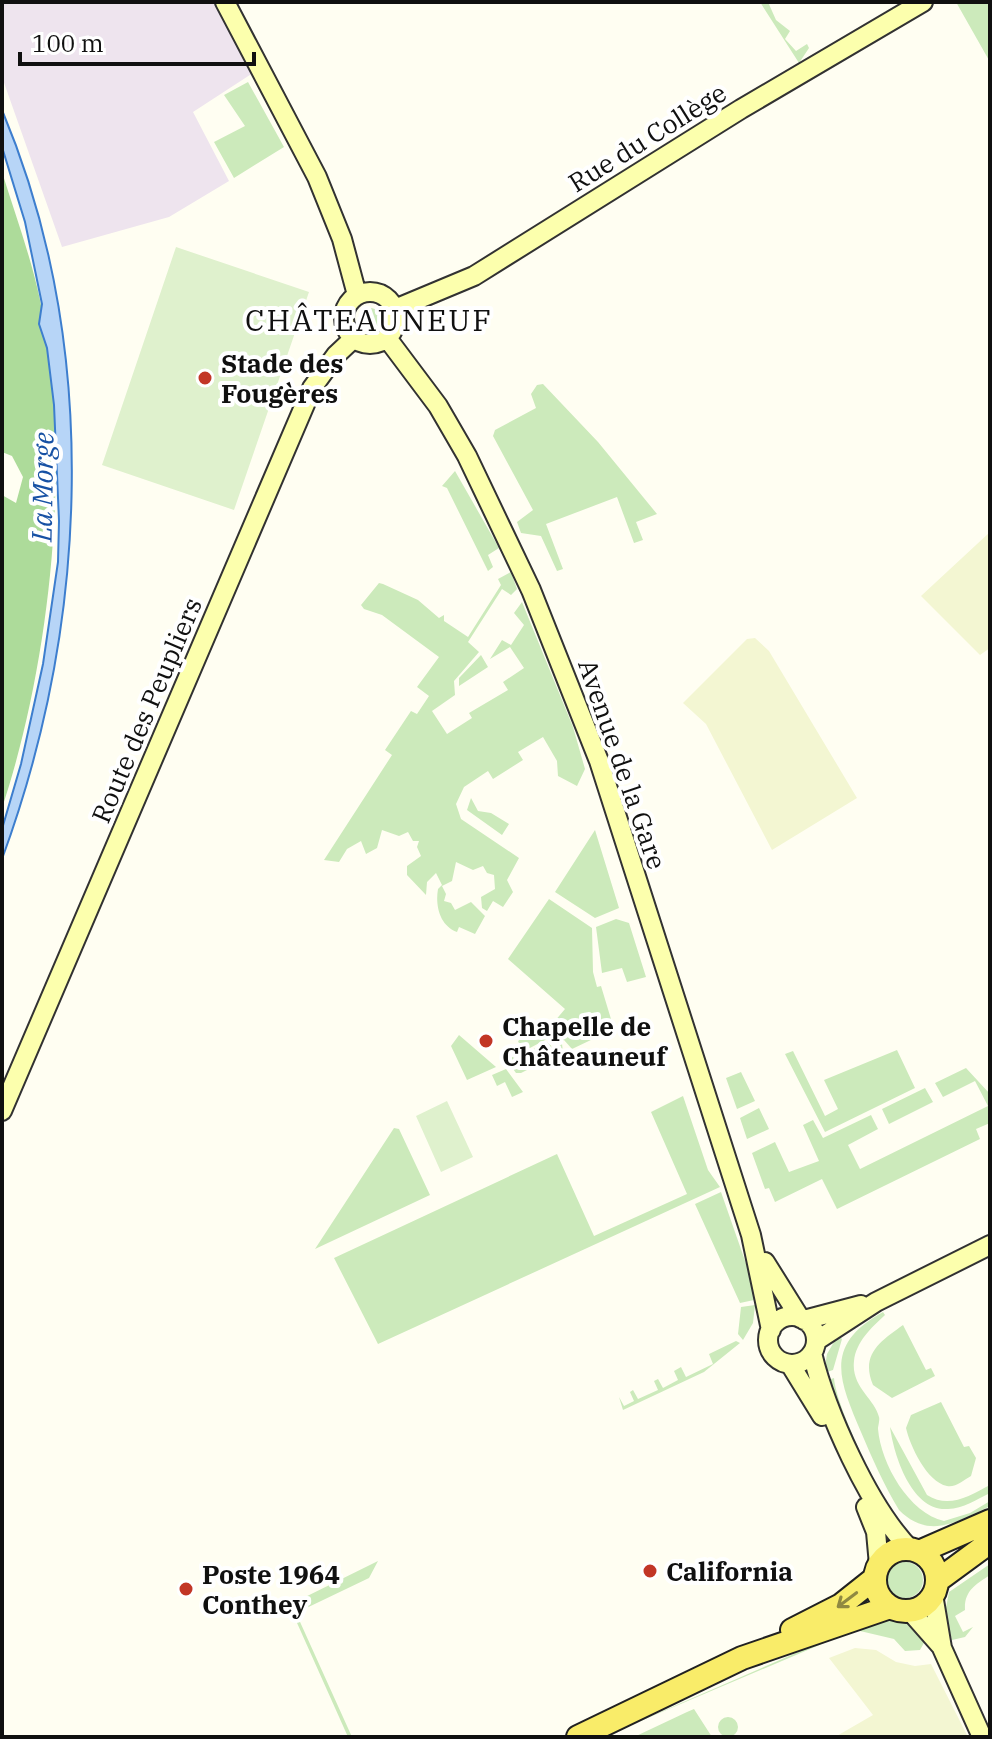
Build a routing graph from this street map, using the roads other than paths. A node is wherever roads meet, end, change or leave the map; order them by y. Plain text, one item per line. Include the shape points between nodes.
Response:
1 (225, 2) edge
2 (923, 2) edge
3 (357, 295) junction
4 (395, 309) junction
5 (387, 338) junction
6 (353, 339) junction
7 (2, 1111) edge
8 (751, 1235) junction
9 (990, 1245) edge
10 (876, 1302) junction
11 (802, 1319) junction
12 (771, 1330) junction
13 (814, 1347) junction
14 (790, 1364) junction
15 (990, 1521) edge
16 (990, 1542) edge
17 (915, 1551) junction
18 (877, 1571) junction
19 (935, 1587) junction
20 (900, 1609) junction
21 (942, 1648) junction
22 (742, 1658) junction
23 (578, 1737) edge
24 (982, 1737) edge

1 - 3 street via 317,177
2 - 4 street, Rue du Collège via 474,276
3 - 4 street via 383,295
3 - 6 street via 344,312
4 - 5 street via 396,325
5 - 6 street via 374,345
5 - 8 street, Avenue de la Gare via 453,430 531,590 599,761
6 - 7 street, Route des Peupliers via 312,388
8 - 11 street, Avenue de la Gare
8 - 12 street, Avenue de la Gare
9 - 10 street
10 - 11 street
10 - 13 street
11 - 12 street via 786,1317
11 - 13 street via 813,1329
12 - 14 street via 771,1351
13 - 14 street via 802,1362
13 - 17 street via 827,1403 887,1524
14 - 18 street via 819,1409 871,1517
15 - 17 main road
16 - 19 main road
17 - 18 main road via 891,1554
17 - 19 main road via 932,1564
18 - 20 main road via 878,1594
18 -> 22 main road via 841,1605
19 - 20 main road via 921,1607
19 - 21 street
20 - 21 street
20 - 22 main road
21 - 24 street
22 - 23 main road

